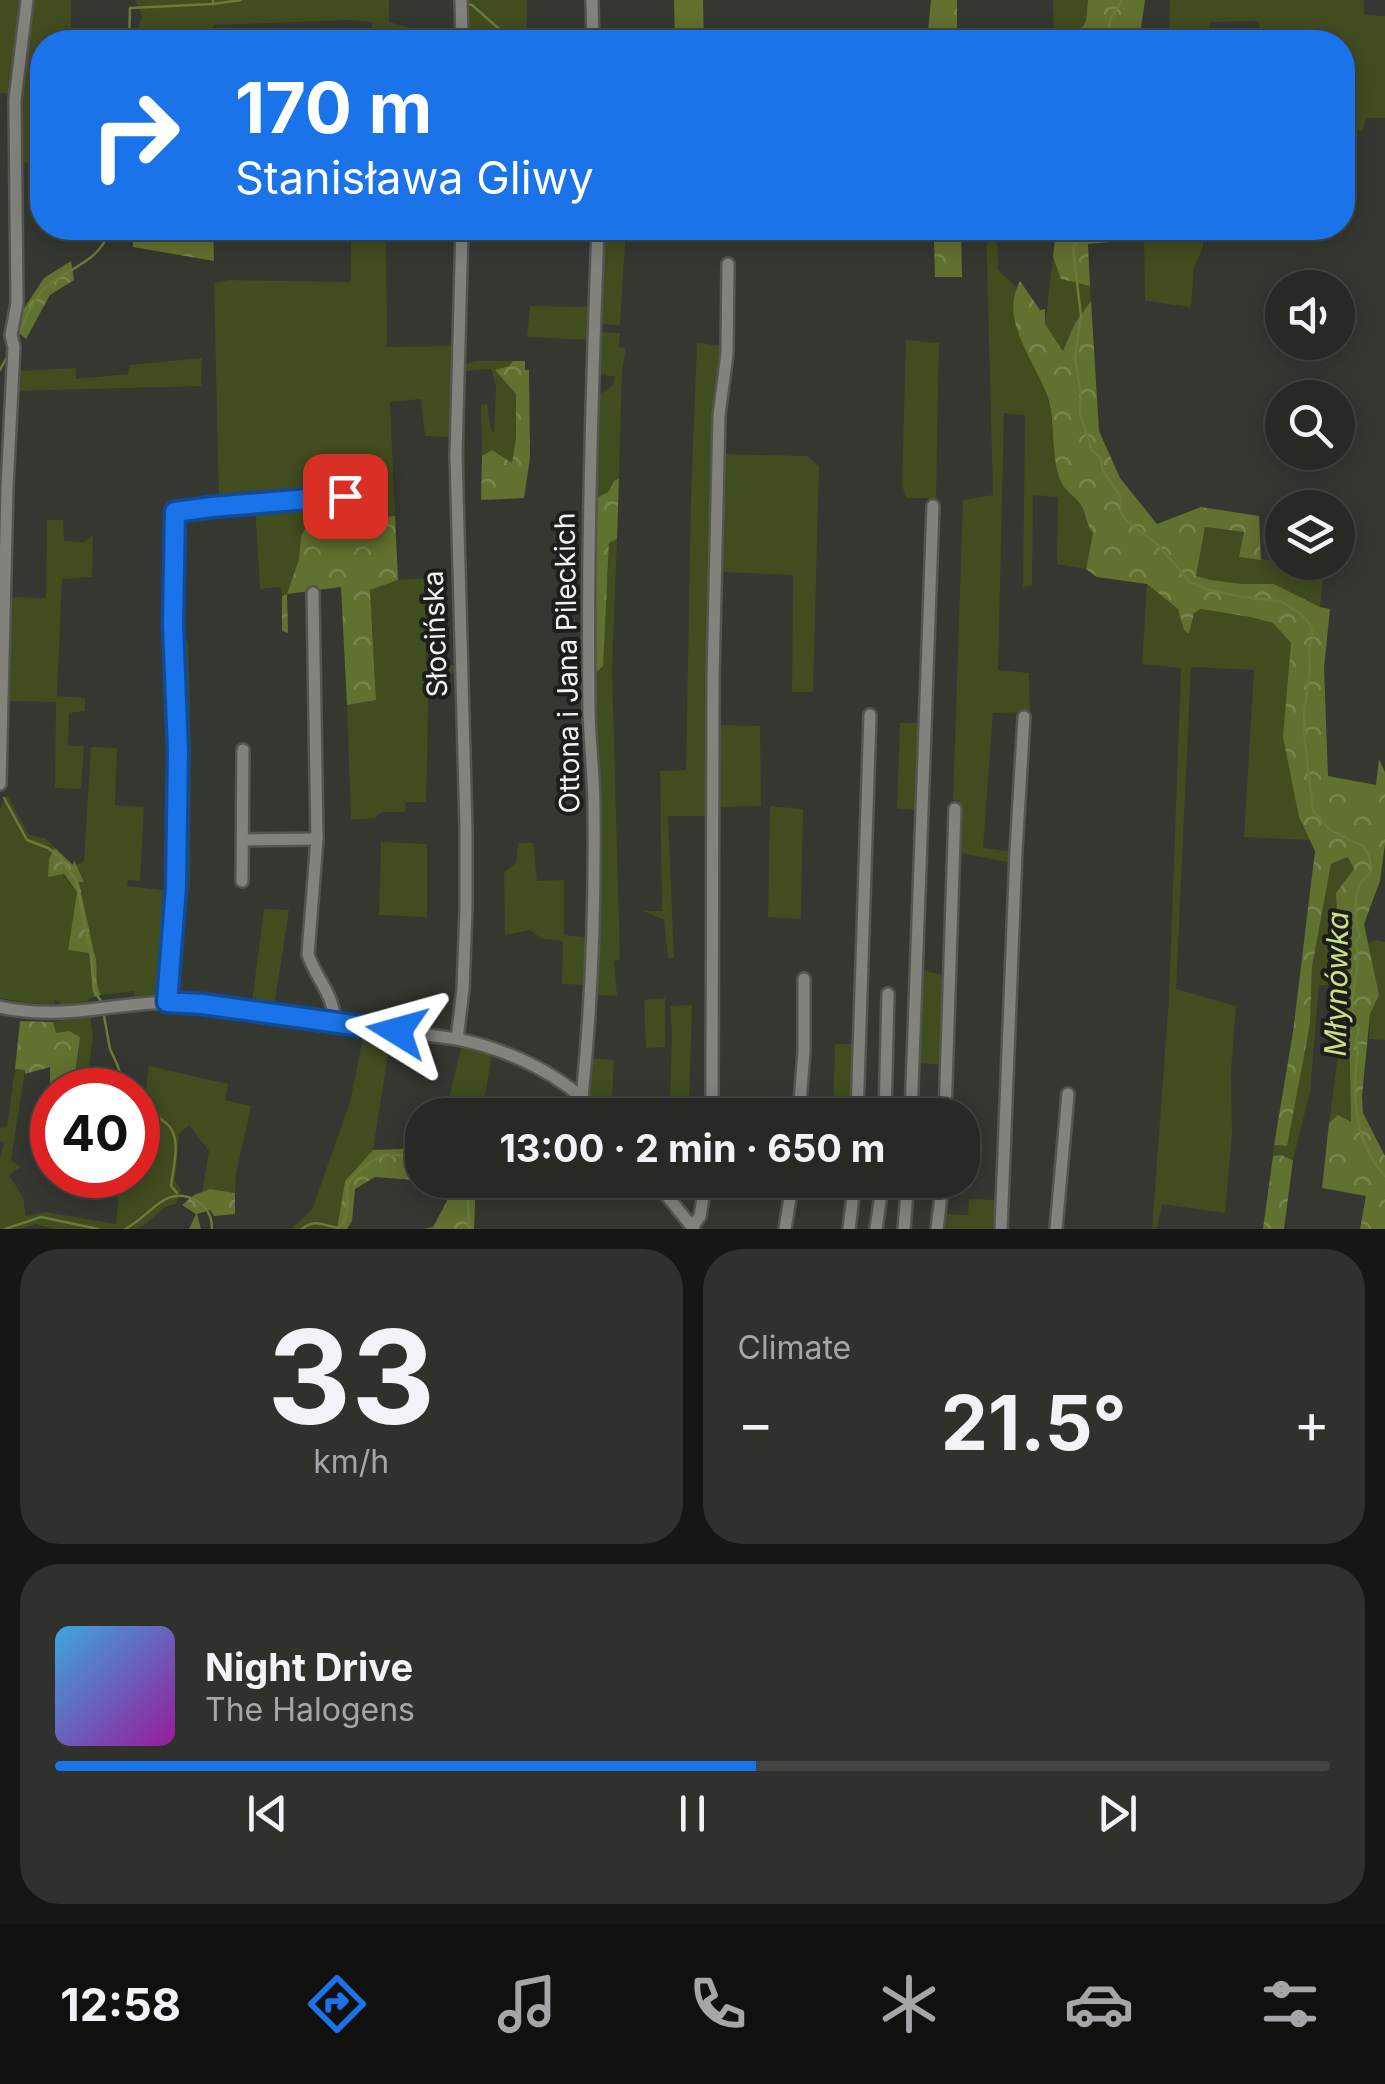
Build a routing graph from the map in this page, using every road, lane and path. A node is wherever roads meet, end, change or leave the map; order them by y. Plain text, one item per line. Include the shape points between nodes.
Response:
1 (27, 0) edge
2 (461, 0) edge
3 (592, 0) edge
4 (462, 30) edge
5 (593, 30) edge
6 (462, 240) edge
7 (598, 240) edge
8 (728, 264) dead end
9 (379, 493) dead end
10 (933, 506) dead end
11 (313, 593) dead end
12 (870, 715) dead end
13 (1024, 716) dead end
14 (243, 750) dead end
15 (0, 784) edge
16 (956, 809) dead end
17 (317, 839) junction
18 (244, 840) junction
19 (242, 881) dead end
20 (804, 979) dead end
21 (888, 994) dead end
22 (167, 1002) junction
23 (0, 1006) edge
24 (334, 1022) junction
25 (457, 1039) junction
26 (1068, 1094) dead end
27 (582, 1098) joint
28 (712, 1098) edge
29 (800, 1098) edge
30 (858, 1098) edge
31 (885, 1098) edge
32 (913, 1098) edge
33 (946, 1098) edge
34 (669, 1198) edge
35 (703, 1198) edge
36 (790, 1198) edge
37 (853, 1198) edge
38 (880, 1198) edge
39 (907, 1198) edge
40 (941, 1198) edge
41 (693, 1228) edge
42 (785, 1229) edge
43 (849, 1229) edge
44 (876, 1229) edge
45 (904, 1229) edge
46 (937, 1229) edge
47 (1001, 1229) edge
48 (1056, 1229) edge

1 - 15 street via 14,100 16,303
2 - 4 street
3 - 5 street
6 - 25 street, Słocińska via 456,472 466,908
7 - 27 street, Ottona i Jana Pileckich via 589,471 594,908
8 - 28 street via 713,679
9 - 22 street via 175,512 176,887
10 - 32 street
11 - 17 street
12 - 30 street
13 - 47 street
14 - 18 street
16 - 33 street
17 - 18 street
17 - 24 street via 308,954
18 - 19 street
20 - 29 street
21 - 31 street
22 - 23 street via 69,1013
22 - 24 street
24 - 25 street
25 - 27 street via 517,1056
26 - 48 street
34 - 41 street
35 - 41 street
36 - 42 street
37 - 43 street
38 - 44 street
39 - 45 street
40 - 46 street

